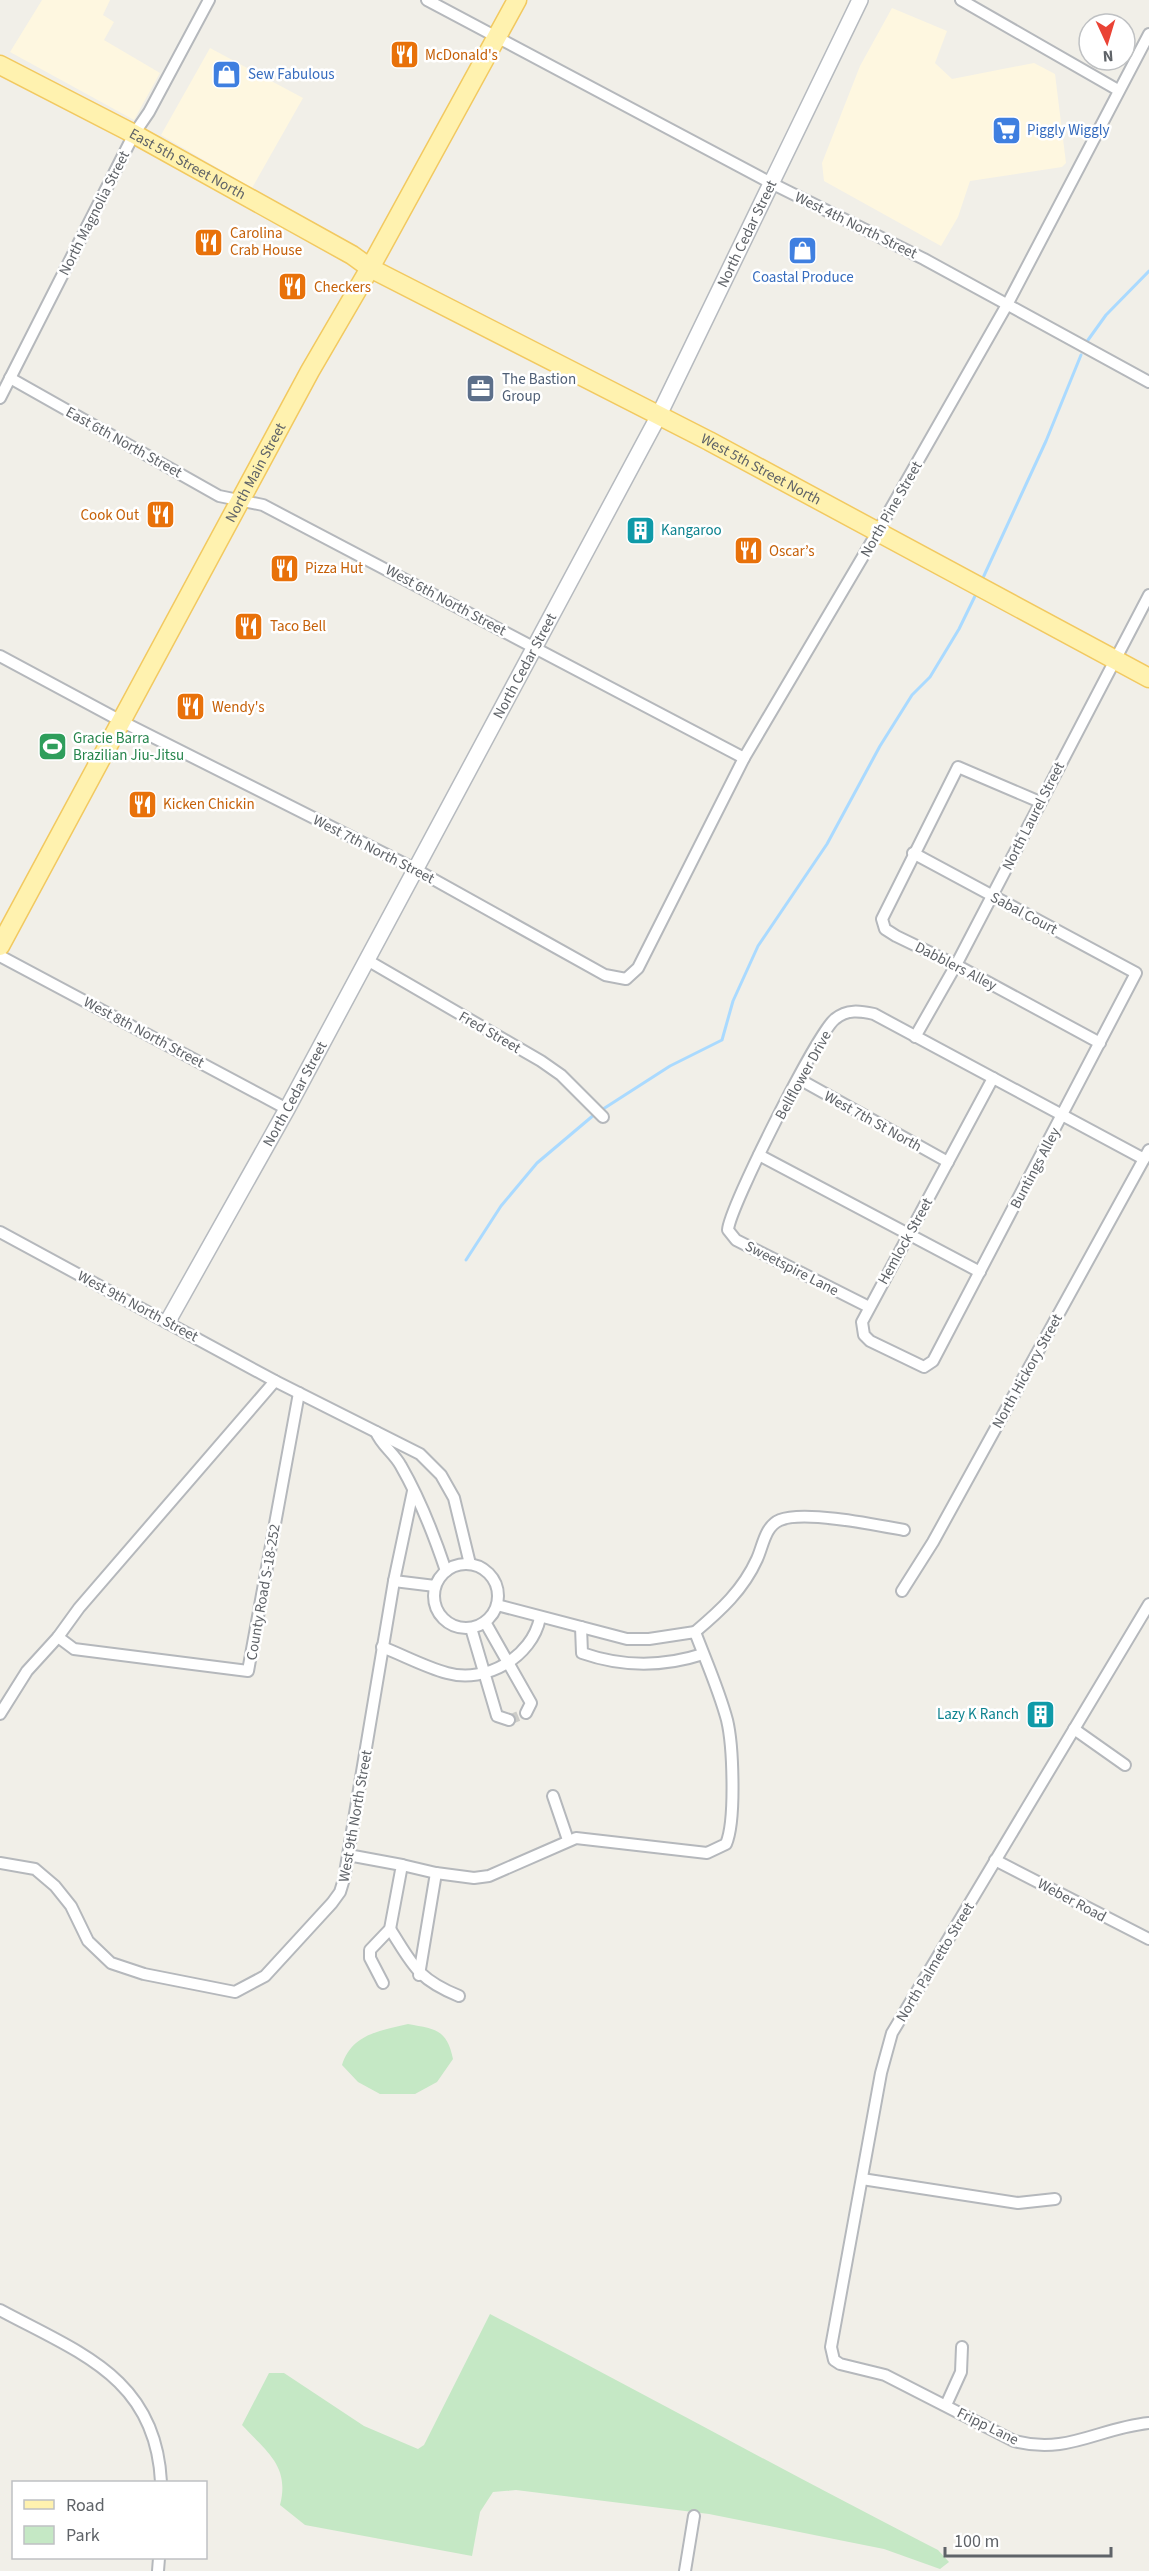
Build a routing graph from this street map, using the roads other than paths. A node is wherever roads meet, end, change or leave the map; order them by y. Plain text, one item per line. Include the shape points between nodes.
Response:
1 (209, 0) edge
2 (428, 0) edge
3 (517, 0) edge
4 (860, 0) edge
5 (961, 0) edge
6 (1149, 34) edge
7 (496, 39) junction
8 (0, 65) edge
9 (1118, 90) junction
10 (134, 134) junction
11 (771, 183) junction
12 (370, 268) junction
13 (1008, 303) junction
14 (10, 378) junction
15 (1149, 382) edge
16 (0, 398) edge
17 (658, 417) junction
18 (240, 501) junction
19 (878, 531) junction
20 (1149, 594) edge
21 (534, 646) junction
22 (0, 656) edge
23 (1114, 658) junction
24 (1149, 678) edge
25 (120, 721) junction
26 (744, 758) junction
27 (1040, 802) junction
28 (913, 853) junction
29 (415, 869) junction
30 (992, 896) junction
31 (0, 946) edge
32 (0, 956) edge
33 (367, 960) junction
34 (956, 965) junction
35 (1136, 973) joint
36 (626, 979) joint
37 (915, 1038) junction
38 (1100, 1043) junction
39 (993, 1078) junction
40 (799, 1079) junction
41 (287, 1109) junction
42 (1063, 1115) junction
43 (603, 1117) dead end
44 (759, 1155) junction
45 (1147, 1155) edge
46 (948, 1162) junction
47 (0, 1232) edge
48 (908, 1234) junction
49 (980, 1272) junction
50 (869, 1307) junction
51 (168, 1321) junction
52 (933, 1361) joint
53 (275, 1381) junction
54 (299, 1393) junction
55 (376, 1432) junction
56 (413, 1450) junction
57 (400, 1464) junction
58 (413, 1491) junction
59 (904, 1530) dead end
60 (470, 1564) junction
61 (446, 1571) junction
62 (394, 1581) junction
63 (435, 1586) junction
64 (902, 1591) dead end
65 (1149, 1604) edge
66 (497, 1605) junction
67 (540, 1618) junction
68 (485, 1622) junction
69 (471, 1628) junction
70 (581, 1628) junction
71 (695, 1632) junction
72 (58, 1637) junction
73 (382, 1647) junction
74 (703, 1654) junction
75 (509, 1662) junction
76 (483, 1672) junction
77 (526, 1713) dead end
78 (0, 1714) edge
79 (509, 1720) dead end
80 (1074, 1729) junction
81 (1125, 1765) dead end
82 (553, 1796) dead end
83 (568, 1840) junction
84 (348, 1855) junction
85 (995, 1860) junction
86 (0, 1863) edge
87 (402, 1865) junction
88 (436, 1873) junction
89 (390, 1929) junction
90 (1149, 1939) edge
91 (419, 1975) junction
92 (383, 1983) dead end
93 (459, 1996) dead end
94 (862, 2179) junction
95 (1055, 2199) dead end
96 (0, 2310) edge
97 (962, 2347) dead end
98 (834, 2360) joint
99 (946, 2405) junction
100 (1149, 2423) edge
101 (161, 2481) edge
102 (694, 2516) dead end
103 (685, 2571) edge

1 - 10 street, North Magnolia Street
2 - 7 street, West 4th North Street
3 - 7 main road, North Main Street
4 - 11 street, North Cedar Street
5 - 9 street
6 - 9 street, North Pine Street
7 - 11 street, West 4th North Street
7 - 12 main road, North Main Street
8 - 10 main road, East 5th Street North
9 - 13 street, North Pine Street
10 - 12 main road, East 5th Street North
10 - 14 street, North Magnolia Street
11 - 13 street, West 4th North Street
11 - 17 street, North Cedar Street
12 - 17 main road, West 5th Street North
12 - 18 main road, North Main Street
13 - 15 street, West 4th North Street
13 - 19 street, North Pine Street
14 - 16 street, North Magnolia Street
14 - 18 street, East 6th North Street via 219,496
17 - 19 main road, West 5th Street North
17 - 21 street, North Cedar Street
18 - 21 street, West 6th North Street via 264,505
18 - 25 main road, North Main Street
19 - 23 main road, West 5th Street North
19 - 26 street, North Pine Street
20 - 23 street, North Laurel Street
21 - 26 street, West 6th North Street
21 - 29 street, North Cedar Street
22 - 25 street, West 7th North Street
23 - 24 main road, West 5th Street North
23 - 27 street, North Laurel Street
25 - 29 street, West 7th North Street
25 - 31 main road, North Main Street
26 - 36 street, North Pine Street via 638,968
27 - 28 street, Dabblers Alley via 958,767
27 - 30 street, North Laurel Street
28 - 30 street, Sabal Court
28 - 34 street, Dabblers Alley via 882,919 885,929
29 - 33 street, North Cedar Street
29 - 36 street, West 7th North Street via 605,975
30 - 34 street, North Laurel Street
30 - 35 street, Sabal Court
32 - 41 street, West 8th North Street
33 - 41 street, North Cedar Street
33 - 43 street, Fred Street via 541,1061 561,1075
34 - 37 street, North Laurel Street
34 - 38 street, Dabblers Alley
35 - 38 street, Buntings Alley
37 - 39 street, Bellflower Drive
37 - 40 street, Bellflower Drive via 874,1014 855,1010 835,1019 817,1043
38 - 42 street, Buntings Alley
39 - 42 street, Bellflower Drive
39 - 46 street, Hemlock Street
40 - 44 street, Bellflower Drive
40 - 46 street, West 7th St North
41 - 51 street, North Cedar Street
42 - 45 street, Bellflower Drive
42 - 49 street, Buntings Alley
44 - 48 street
44 - 50 street, Sweetspire Lane via 728,1221 730,1235
45 - 64 street, North Hickory Street via 933,1542
46 - 48 street, Hemlock Street
47 - 51 street, West 9th North Street
48 - 49 street
48 - 50 street, Hemlock Street
49 - 52 street, Buntings Alley
50 - 52 street, Hemlock Street via 862,1322 864,1335 870,1341 924,1367
51 - 53 street, West 9th North Street
53 - 54 street, West 9th North Street
53 - 72 street
54 - 55 street, West 9th North Street
54 - 72 street, County Road S-18-252 via 248,1671 74,1649
55 - 56 street, West 9th North Street
55 - 57 street, West 9th North Street
56 - 57 street
56 - 60 street, West 9th North Street via 441,1475 454,1498
57 - 58 street, West 9th North Street
58 - 61 street, West 9th North Street
58 - 62 street, West 9th North Street
59 - 71 street via 855,1521 793,1517 779,1520 764,1539 738,1591
60 - 61 street via 455,1565
60 - 66 street via 493,1579 498,1588
61 - 63 street
62 - 63 street
62 - 73 street, West 9th North Street
63 - 69 street via 434,1599 442,1618 460,1628
65 - 80 street, North Palmetto Street
66 - 67 street
66 - 68 street
67 - 70 street
67 - 75 street via 533,1640
68 - 69 street
68 - 75 street
69 - 76 street
70 - 71 street via 627,1639
70 - 74 street via 582,1653 624,1664 684,1660
71 - 74 street
72 - 78 street via 27,1671
73 - 76 street via 447,1673 466,1676
73 - 84 street, West 9th North Street
74 - 83 street via 727,1721 732,1795 726,1844 707,1853
75 - 76 street
75 - 77 street via 531,1703
76 - 79 street via 497,1716
80 - 81 street
80 - 85 street, North Palmetto Street
82 - 83 street
83 - 88 street via 489,1876
84 - 86 street, West 9th North Street via 340,1892 332,1903 265,1976 235,1992 144,1974 111,1963 88,1941 71,1906 55,1886 35,1869
84 - 87 street
85 - 90 street, Weber Road
85 - 94 street, North Palmetto Street via 892,2033
87 - 88 street
87 - 89 street
88 - 91 street
89 - 91 street
89 - 92 street via 370,1950
91 - 93 street
94 - 95 street via 1018,2203
94 - 98 street, North Palmetto Street via 831,2347
96 - 101 street via 89,2358 125,2386 151,2426
97 - 99 street via 961,2372
98 - 99 street, Fripp Lane via 885,2375
99 - 100 street, Fripp Lane via 1014,2441 1038,2446 1062,2445 1127,2425
102 - 103 street

